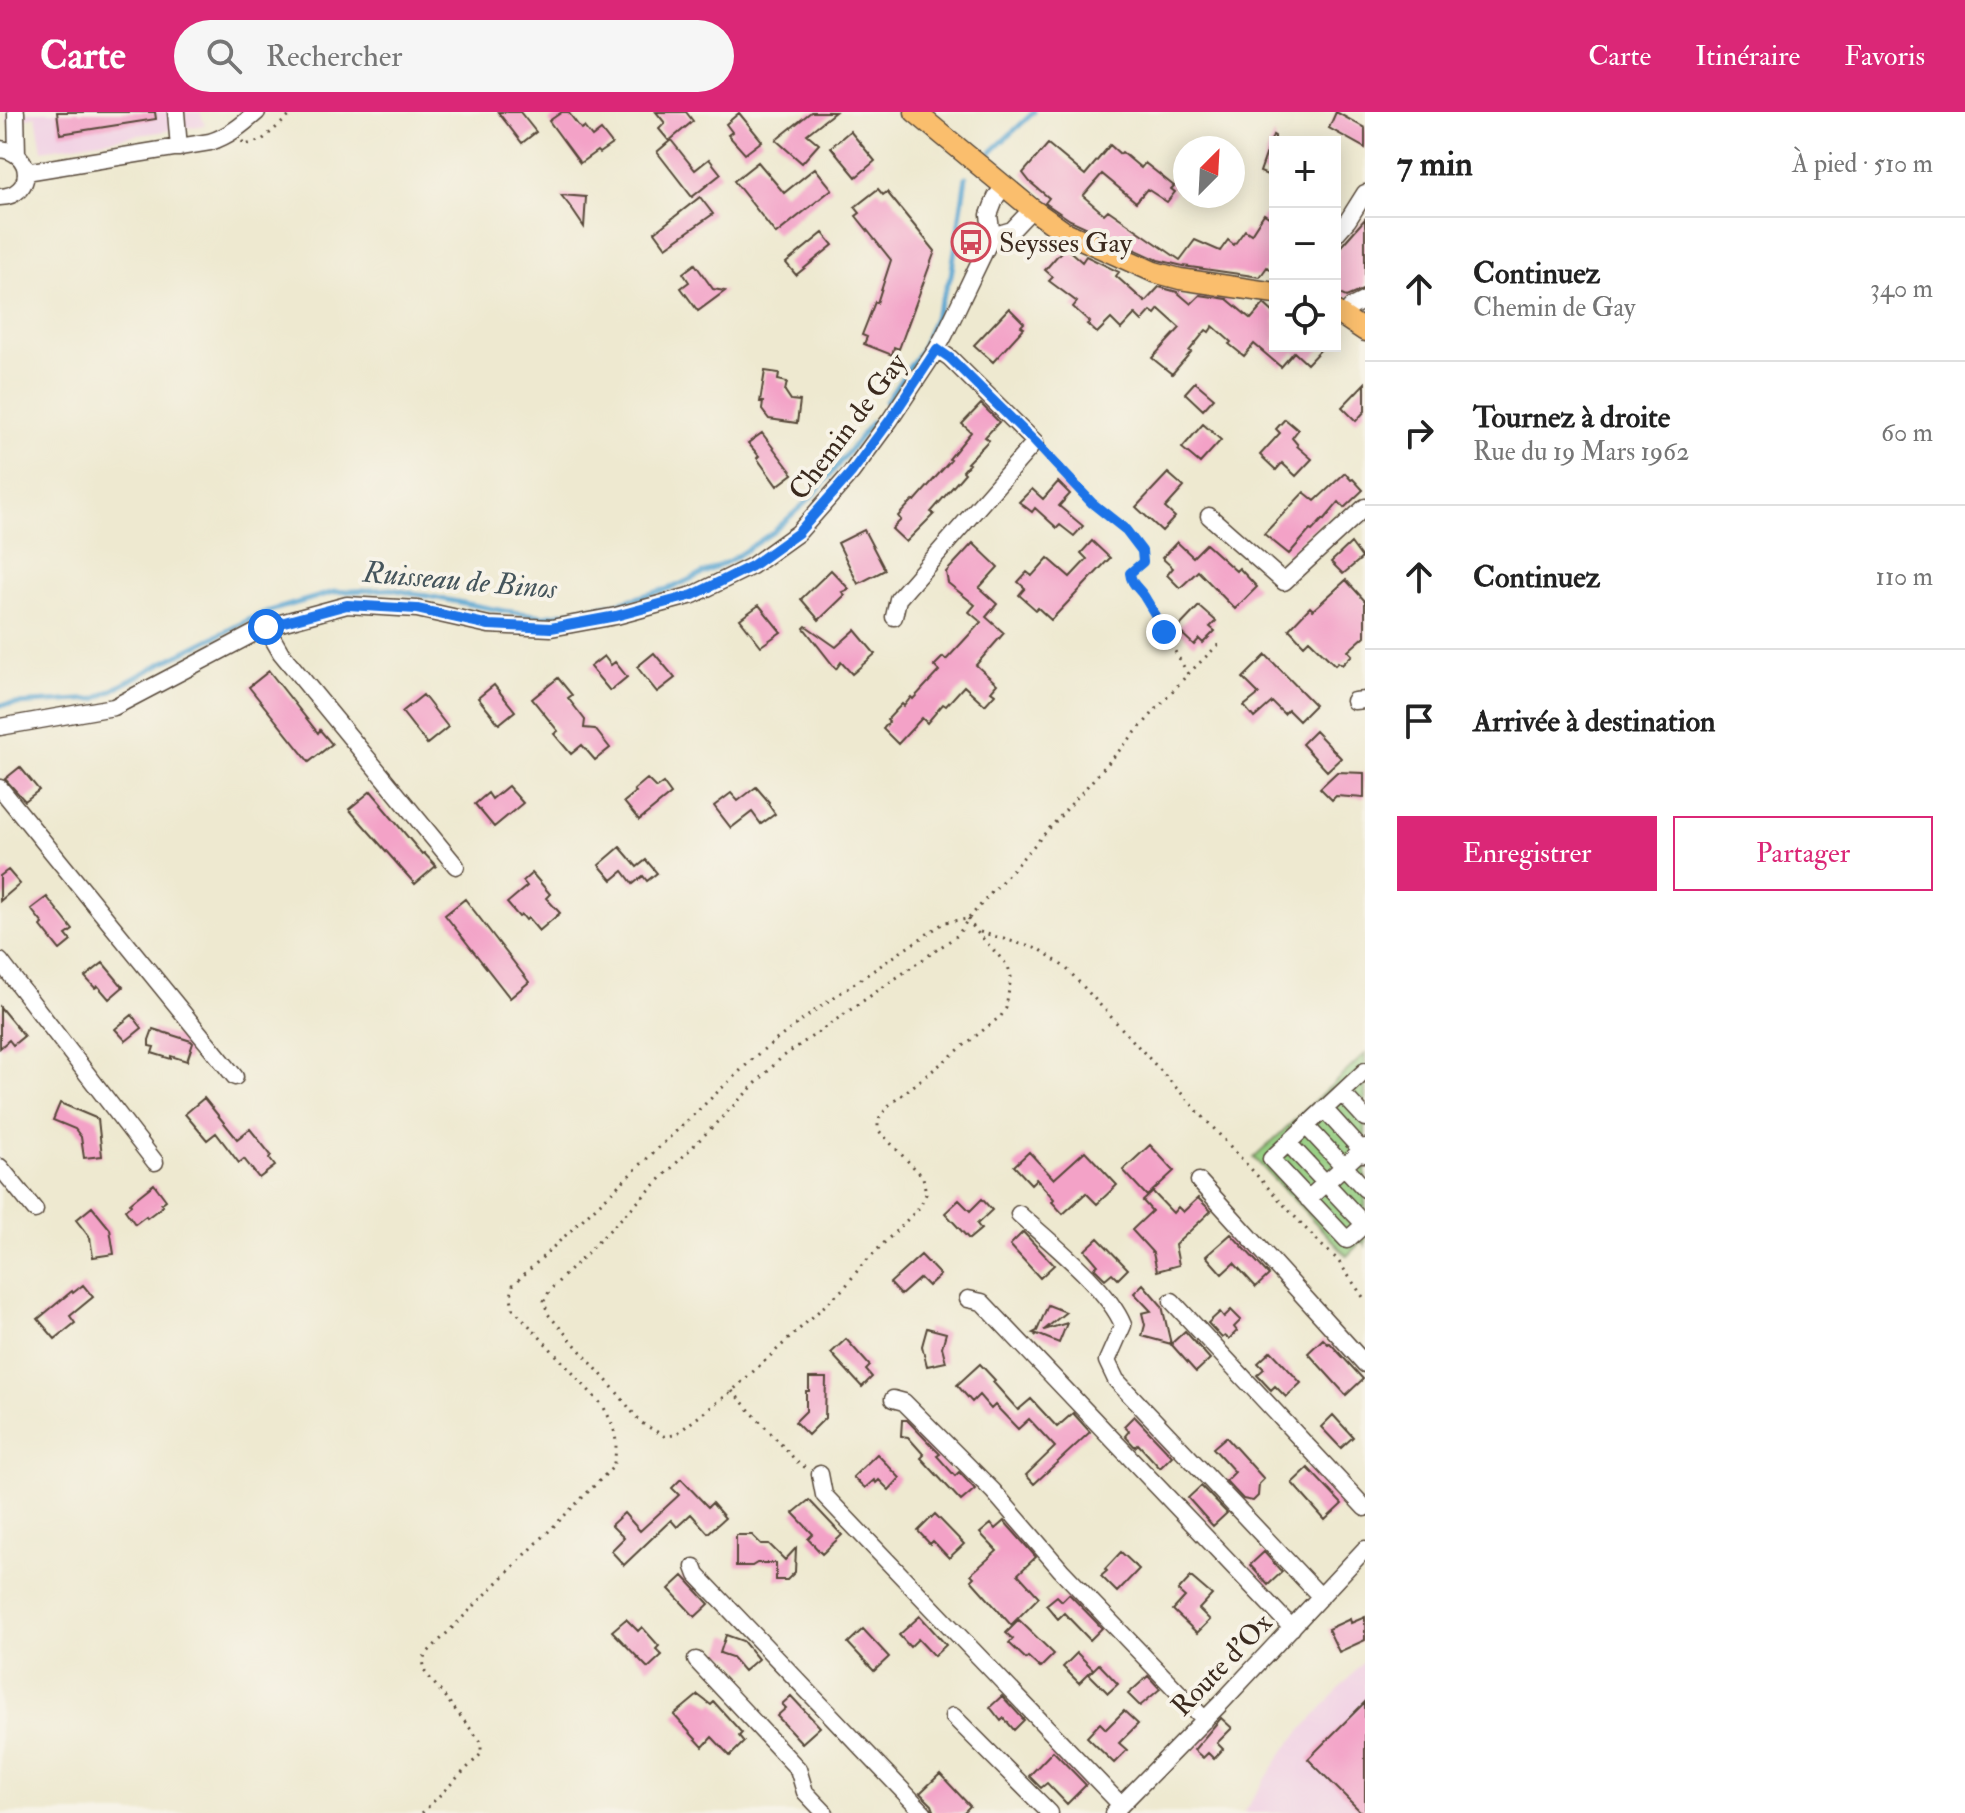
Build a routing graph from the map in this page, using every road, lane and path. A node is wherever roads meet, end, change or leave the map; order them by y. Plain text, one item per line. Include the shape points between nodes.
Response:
1 (16, 112) edge
2 (176, 112) edge
3 (257, 112) edge
4 (294, 112) edge
5 (915, 112) edge
6 (240, 138) dead end
7 (179, 148) junction
8 (0, 149) edge
9 (17, 154) junction
10 (26, 172) junction
11 (1004, 187) junction
12 (1365, 193) edge
13 (0, 197) edge
14 (1032, 209) junction
15 (1341, 228) edge
16 (992, 236) junction
17 (1269, 292) edge
18 (1365, 300) edge
19 (1341, 313) edge
20 (1341, 315) edge
21 (1365, 331) edge
22 (937, 349) junction
23 (1035, 442) junction
24 (1365, 507) edge
25 (1209, 516) dead end
26 (894, 617) dead end
27 (266, 627) junction
28 (1219, 644) dead end
29 (1188, 674) junction
30 (0, 727) edge
31 (0, 788) edge
32 (456, 866) dead end
33 (968, 919) junction
34 (976, 931) junction
35 (0, 961) edge
36 (1363, 1075) edge
37 (235, 1077) dead end
38 (1342, 1093) junction
39 (1324, 1109) junction
40 (1365, 1118) edge
41 (1306, 1126) junction
42 (1288, 1143) junction
43 (1364, 1150) edge
44 (155, 1162) dead end
45 (1344, 1166) junction
46 (0, 1167) edge
47 (1199, 1181) dead end
48 (1326, 1183) junction
49 (1365, 1189) edge
50 (1308, 1199) junction
51 (35, 1210) dead end
52 (1019, 1214) dead end
53 (1365, 1224) edge
54 (968, 1299) dead end
55 (1365, 1300) edge
56 (1172, 1301) dead end
57 (1365, 1364) edge
58 (732, 1391) junction
59 (893, 1399) dead end
60 (820, 1474) joint
61 (1365, 1508) edge
62 (1365, 1549) edge
63 (694, 1567) dead end
64 (1321, 1597) junction
65 (1292, 1628) junction
66 (696, 1660) dead end
67 (953, 1716) dead end
68 (1205, 1720) junction
69 (1117, 1809) edge
70 (422, 1813) edge
71 (825, 1813) edge
72 (924, 1813) edge
73 (1050, 1813) edge

1 - 9 street
2 - 7 street
3 - 7 street via 223,138
4 - 6 path via 262,140 245,145
5 - 11 main road
7 - 10 street
8 - 9 street
9 - 10 street
10 - 13 street via 19,190
11 - 14 main road
11 - 16 street, Chemin de Gay via 989,215
12 - 15 street
14 - 16 street via 1012,230
14 - 17 main road via 1063,231 1154,272
16 - 22 street, Chemin de Gay
18 - 19 street
20 - 21 main road
22 - 23 street
22 - 27 street, Chemin de Gay via 851,473 798,533 752,566 693,595 551,628 347,605
23 - 26 street via 898,599
23 - 29 path via 1142,551 1143,562 1130,573 1131,582 1160,620
24 - 25 street via 1284,582
27 - 30 street, Chemin de Gay via 114,707
27 - 32 street via 281,653
28 - 29 path
29 - 33 path
31 - 37 street
33 - 34 path
33 - 58 path via 958,935 781,1058 544,1301 548,1314 640,1422 664,1436 675,1435
33 - 70 path via 945,922 759,1053 513,1285 513,1308 603,1406 617,1448 613,1467 425,1655 425,1672 481,1742 481,1754
34 - 55 path via 1041,950 1067,969 1337,1259
34 - 58 path via 1008,966 1006,1008 878,1120 878,1130 923,1177 926,1194 920,1207 845,1287
35 - 44 street
36 - 38 street
38 - 39 street
38 - 40 street
39 - 41 street
39 - 43 street
41 - 42 street
41 - 45 street
42 - 48 street
42 - 50 street via 1271,1159
43 - 45 street
45 - 48 street
45 - 49 street
46 - 51 street
47 - 57 street
48 - 50 street
48 - 53 street
50 - 53 street via 1347,1240
52 - 64 street via 1093,1283 1119,1316 1123,1325 1107,1361 1116,1380
54 - 65 street via 982,1302
56 - 61 street
58 - 60 path via 800,1465
59 - 68 street via 904,1402 993,1491
60 - 69 street via 824,1495
62 - 64 street, Route d'Ox
63 - 72 street
64 - 65 street, Route d'Ox
65 - 68 street, Route d'Ox
66 - 71 street via 798,1769 805,1792
67 - 73 street
68 - 69 street, Route d'Ox

